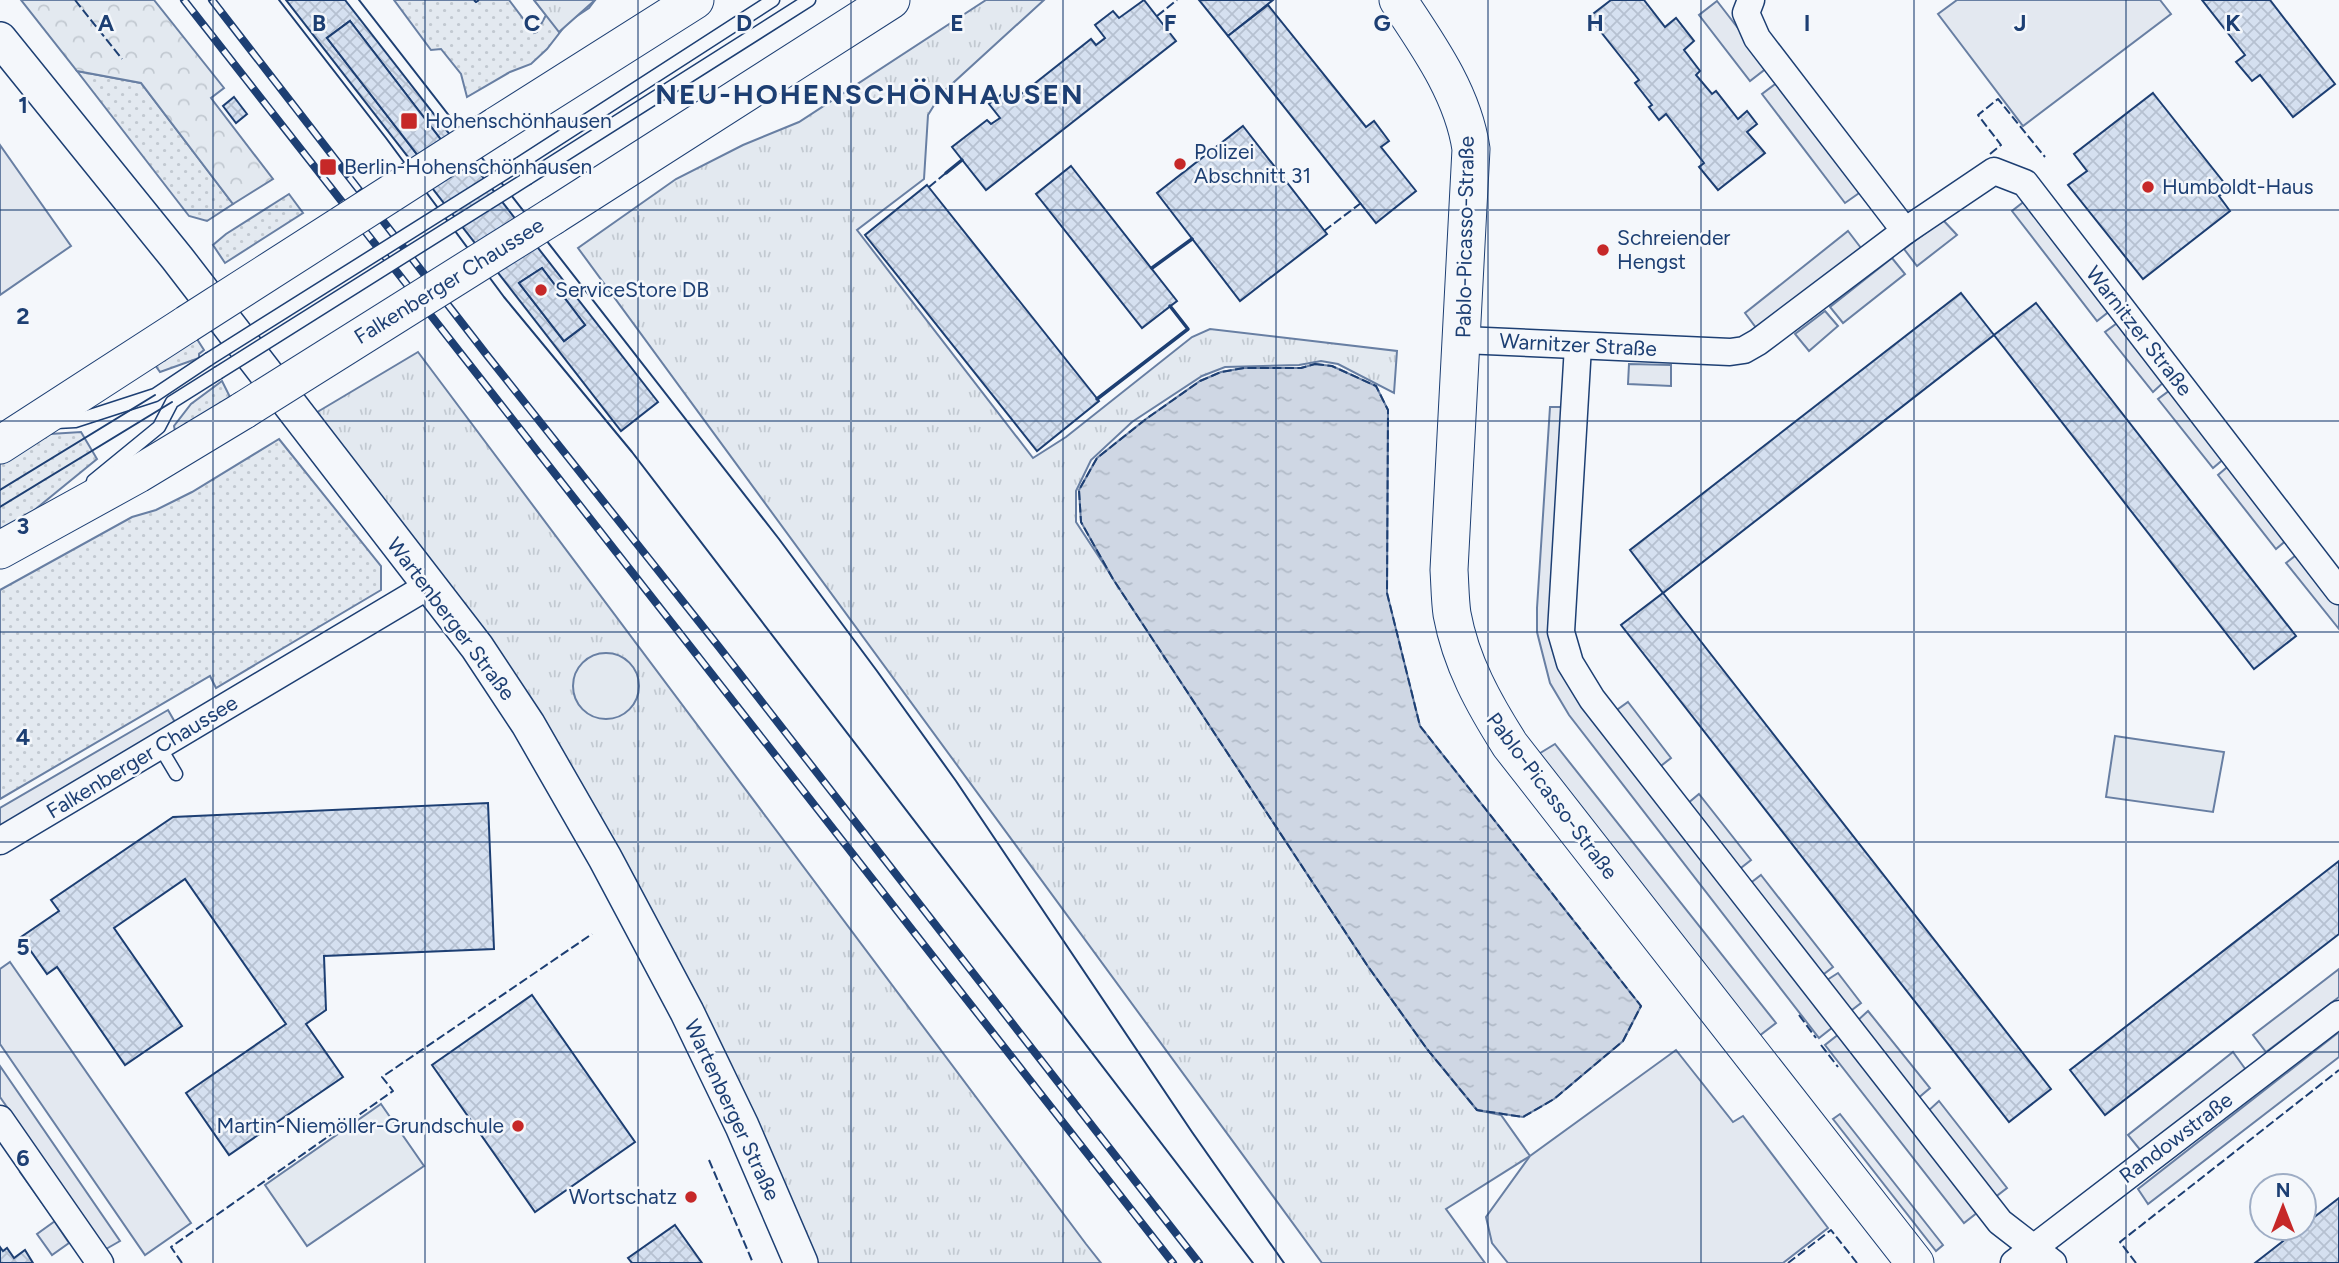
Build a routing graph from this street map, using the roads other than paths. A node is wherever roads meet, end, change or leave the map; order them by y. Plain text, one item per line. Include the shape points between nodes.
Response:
1 (695, 0) edge
2 (773, 0) edge
3 (809, 0) edge
4 (891, 0) edge
5 (1398, 0) edge
6 (1751, 0) edge
7 (0, 39) edge
8 (1905, 231) junction
9 (1463, 340) junction
10 (1578, 346) junction
11 (34, 423) junction
12 (0, 445) edge
13 (11, 544) edge
14 (428, 586) junction
15 (2339, 591) edge
16 (160, 747) junction
17 (176, 774) dead end
18 (0, 841) edge
19 (2339, 1014) edge
20 (0, 1119) edge
21 (2034, 1258) edge
22 (100, 1263) edge
23 (801, 1263) edge
24 (1915, 1263) edge

1 - 11 main road, bridge
2 - 11 lane, bridge via 155,395 75,421
3 - 13 lane, bridge via 172,402 159,427
4 - 13 main road, Falkenberger Chaussee, bridge via 244,410
5 - 9 main road, Pablo-Picasso-Straße via 1436,60 1468,126 1471,149
6 - 8 street via 1746,13 1758,37
7 - 14 street, Wartenberger Straße via 177,258
8 - 10 street, Warnitzer Straße via 1744,350
8 - 15 street, Warnitzer Straße via 1994,171 2025,183
9 - 10 street, Warnitzer Straße
9 - 24 main road, Pablo-Picasso-Straße via 1450,570 1452,613 1464,660 1484,705 1510,745
10 - 21 street via 1561,632 1570,663 1592,699 2000,1222
11 - 12 main road
14 - 16 street, Falkenberger Chaussee
14 - 23 street, Wartenberger Straße via 477,647 528,724 605,858 687,1012
16 - 17 lane
16 - 18 street, Falkenberger Chaussee
19 - 21 street, Randowstraße
20 - 22 street

